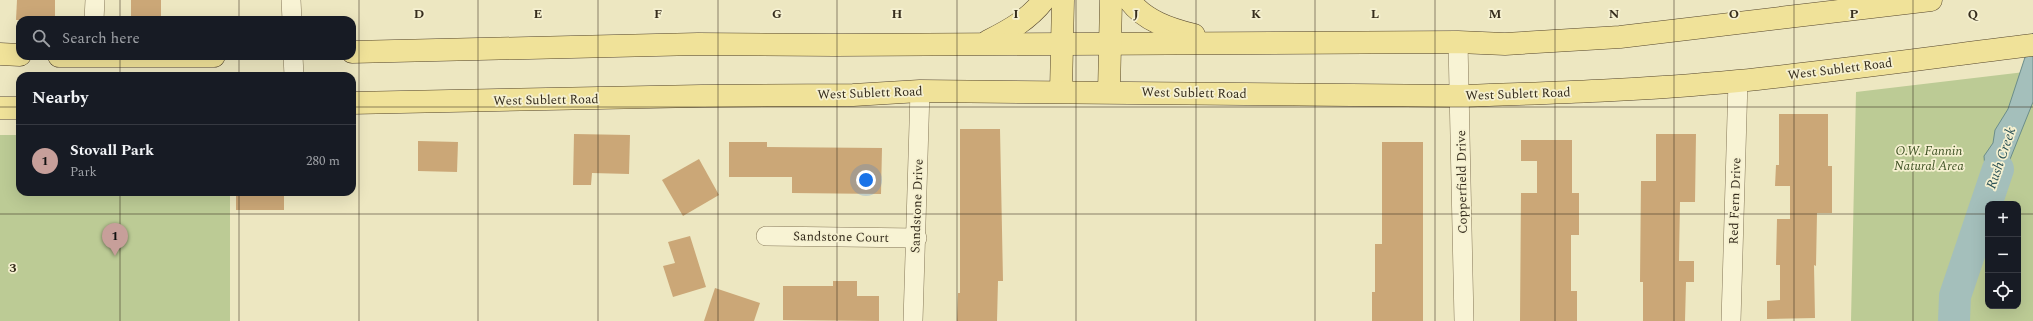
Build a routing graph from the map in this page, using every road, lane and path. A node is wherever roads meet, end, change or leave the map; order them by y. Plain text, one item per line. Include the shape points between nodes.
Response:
1 (95, 0) edge
2 (291, 0) edge
3 (1044, 0) edge
4 (1063, 0) edge
5 (1111, 0) edge
6 (1129, 0) edge
7 (1931, 0) edge
8 (94, 16) edge
9 (292, 16) edge
10 (1458, 42) junction
11 (1062, 43) junction
12 (1224, 43) junction
13 (982, 44) junction
14 (1109, 44) junction
15 (2033, 45) edge
16 (356, 52) edge
17 (0, 54) edge
18 (16, 55) edge
19 (293, 60) edge
20 (294, 72) edge
21 (1738, 81) junction
22 (920, 91) junction
23 (1061, 91) junction
24 (1109, 92) junction
25 (1460, 96) junction
26 (356, 103) edge
27 (0, 108) edge
28 (16, 108) edge
29 (766, 236) dead end
30 (917, 238) junction
31 (913, 321) edge
32 (1464, 321) edge
33 (1731, 321) edge

1 - 8 street
2 - 9 street
3 - 13 main road via 1016,28
4 - 11 main road
5 - 14 main road
6 - 12 main road via 1142,14 1168,29
7 - 10 main road via 1620,37 1505,44
10 - 12 main road
10 - 25 street, Copperfield Drive
11 - 13 main road
11 - 14 main road
11 - 23 main road
12 - 14 main road
13 - 16 main road via 698,44
14 - 24 main road
15 - 21 main road, West Sublett Road
17 - 18 main road
19 - 20 street
21 - 25 main road, West Sublett Road via 1634,89
21 - 33 street, Red Fern Drive
22 - 23 main road, West Sublett Road
22 - 26 main road, West Sublett Road via 853,95
22 - 30 street, Sandstone Drive
23 - 24 main road, West Sublett Road
24 - 25 main road, West Sublett Road
25 - 32 street, Copperfield Drive
27 - 28 main road
29 - 30 street, Sandstone Court
30 - 31 street, Sandstone Drive

